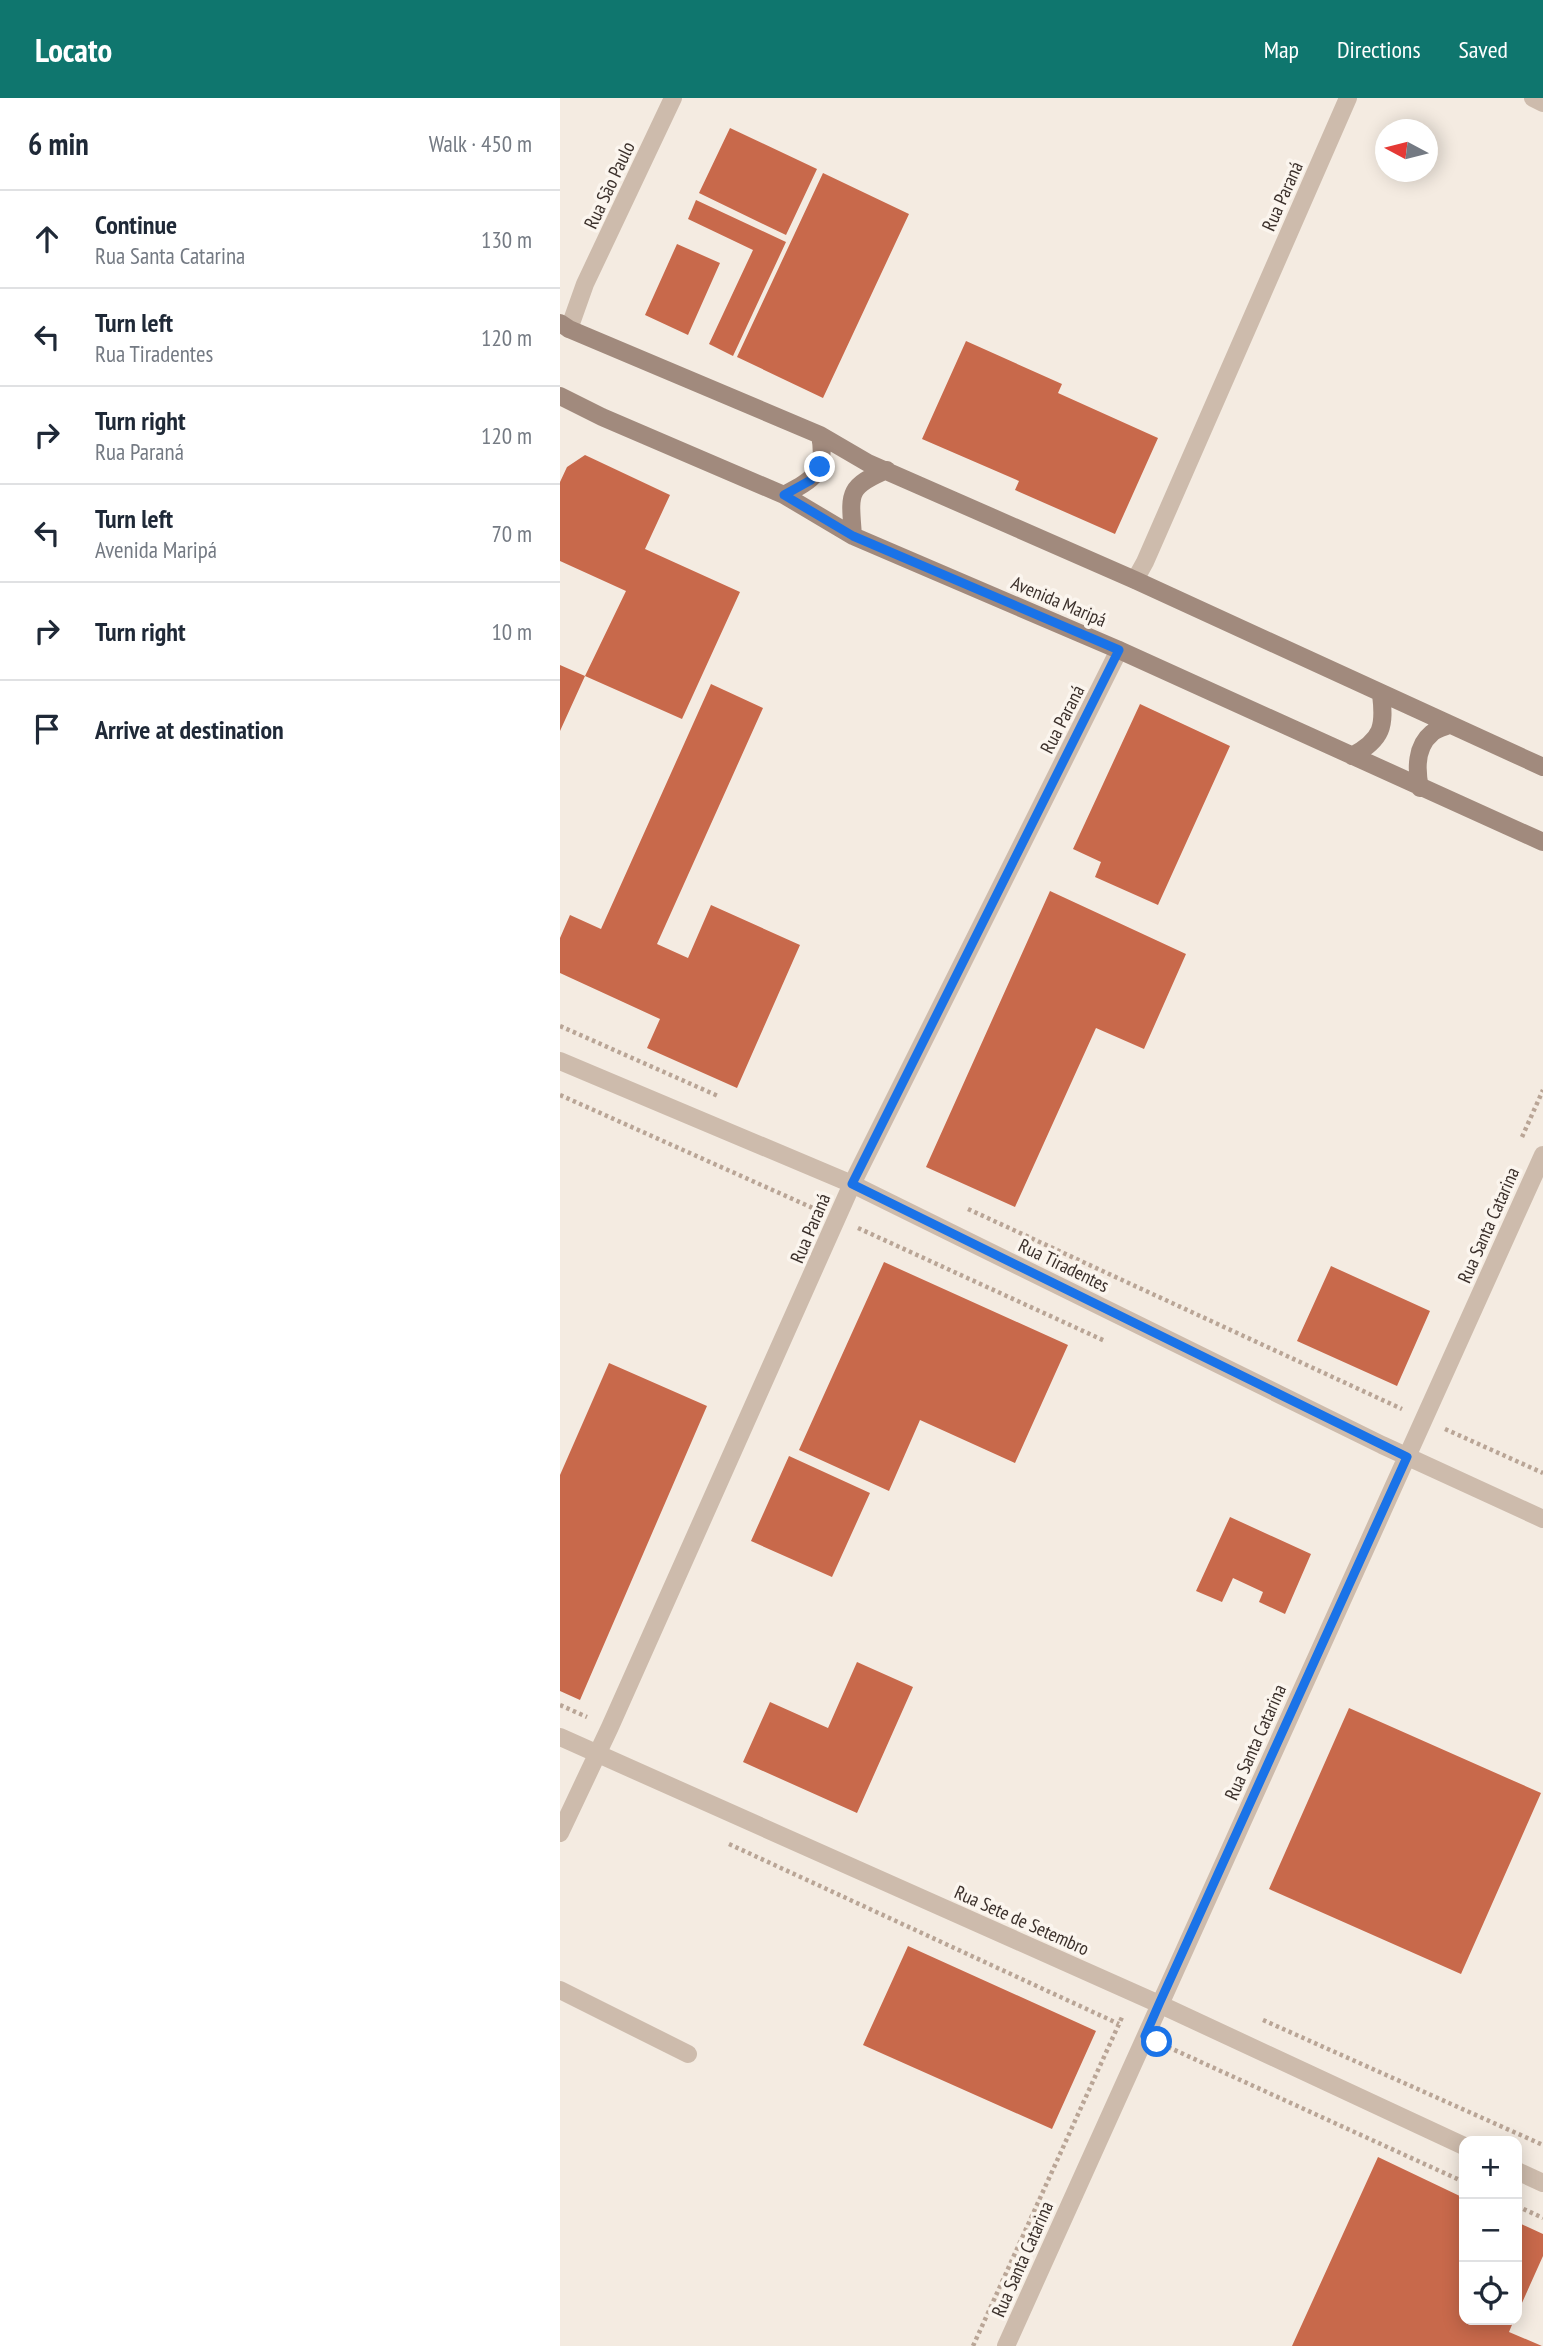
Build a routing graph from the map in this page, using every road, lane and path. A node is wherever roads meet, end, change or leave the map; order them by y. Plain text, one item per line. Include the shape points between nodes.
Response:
1 (673, 98) edge
2 (1348, 98) edge
3 (1533, 98) edge
4 (1543, 103) edge
5 (565, 326) edge
6 (560, 396) edge
7 (820, 435) junction
8 (887, 470) junction
9 (784, 495) junction
10 (853, 536) junction
11 (1135, 580) junction
12 (1119, 650) junction
13 (1381, 694) junction
14 (1449, 725) junction
15 (1352, 756) junction
16 (1543, 768) edge
17 (1420, 788) junction
18 (1543, 842) edge
19 (560, 1026) edge
20 (560, 1061) edge
21 (560, 1095) edge
22 (724, 1099) dead end
23 (1543, 1155) edge
24 (852, 1184) junction
25 (963, 1206) dead end
26 (838, 1219) junction
27 (1112, 1344) dead end
28 (1424, 1419) junction
29 (1407, 1457) junction
30 (1543, 1473) edge
31 (1543, 1519) edge
32 (560, 1737) edge
33 (598, 1753) junction
34 (560, 1833) edge
35 (725, 1843) dead end
36 (560, 1990) edge
37 (1159, 2004) junction
38 (1145, 2036) junction
39 (688, 2054) dead end
40 (1459, 2144) edge
41 (1522, 2173) edge
42 (1459, 2180) edge
43 (1543, 2183) edge
44 (1522, 2208) edge
45 (1543, 2218) edge
46 (1006, 2346) edge

1 - 5 street, Rua São Paulo
2 - 11 street, Rua Paraná
3 - 4 street
5 - 7 main road
6 - 9 main road, Avenida Maripá
7 - 8 main road
7 - 9 main road via 820,467 811,480
8 - 10 main road via 853,490
8 - 11 main road
9 - 10 main road, Avenida Maripá
10 - 12 main road, Avenida Maripá
11 - 13 main road
12 - 15 main road, Avenida Maripá
12 - 24 street, Rua Paraná
13 - 14 main road
13 - 15 main road via 1384,719 1379,735 1368,748
14 - 16 main road
14 - 17 main road via 1432,733 1420,751 1416,771
15 - 17 main road, Avenida Maripá
17 - 18 main road, Avenida Maripá
19 - 22 path
20 - 24 street, Rua Tiradentes
21 - 26 path
23 - 28 street, Rua Santa Catarina
24 - 26 street, Rua Paraná
24 - 29 street, Rua Tiradentes
25 - 28 path
26 - 27 path
26 - 33 street, Rua Paraná
28 - 29 street, Rua Santa Catarina
28 - 30 path
29 - 31 street, Rua Tiradentes
29 - 37 street, Rua Santa Catarina
32 - 33 street, Rua Sete de Setembro
33 - 34 street, Rua Paraná
33 - 37 street, Rua Sete de Setembro
35 - 38 path
36 - 39 street
37 - 38 street, Rua Santa Catarina
37 - 40 street, Rua Sete de Setembro
38 - 42 path
38 - 46 street, Rua Santa Catarina
41 - 43 street
44 - 45 path

